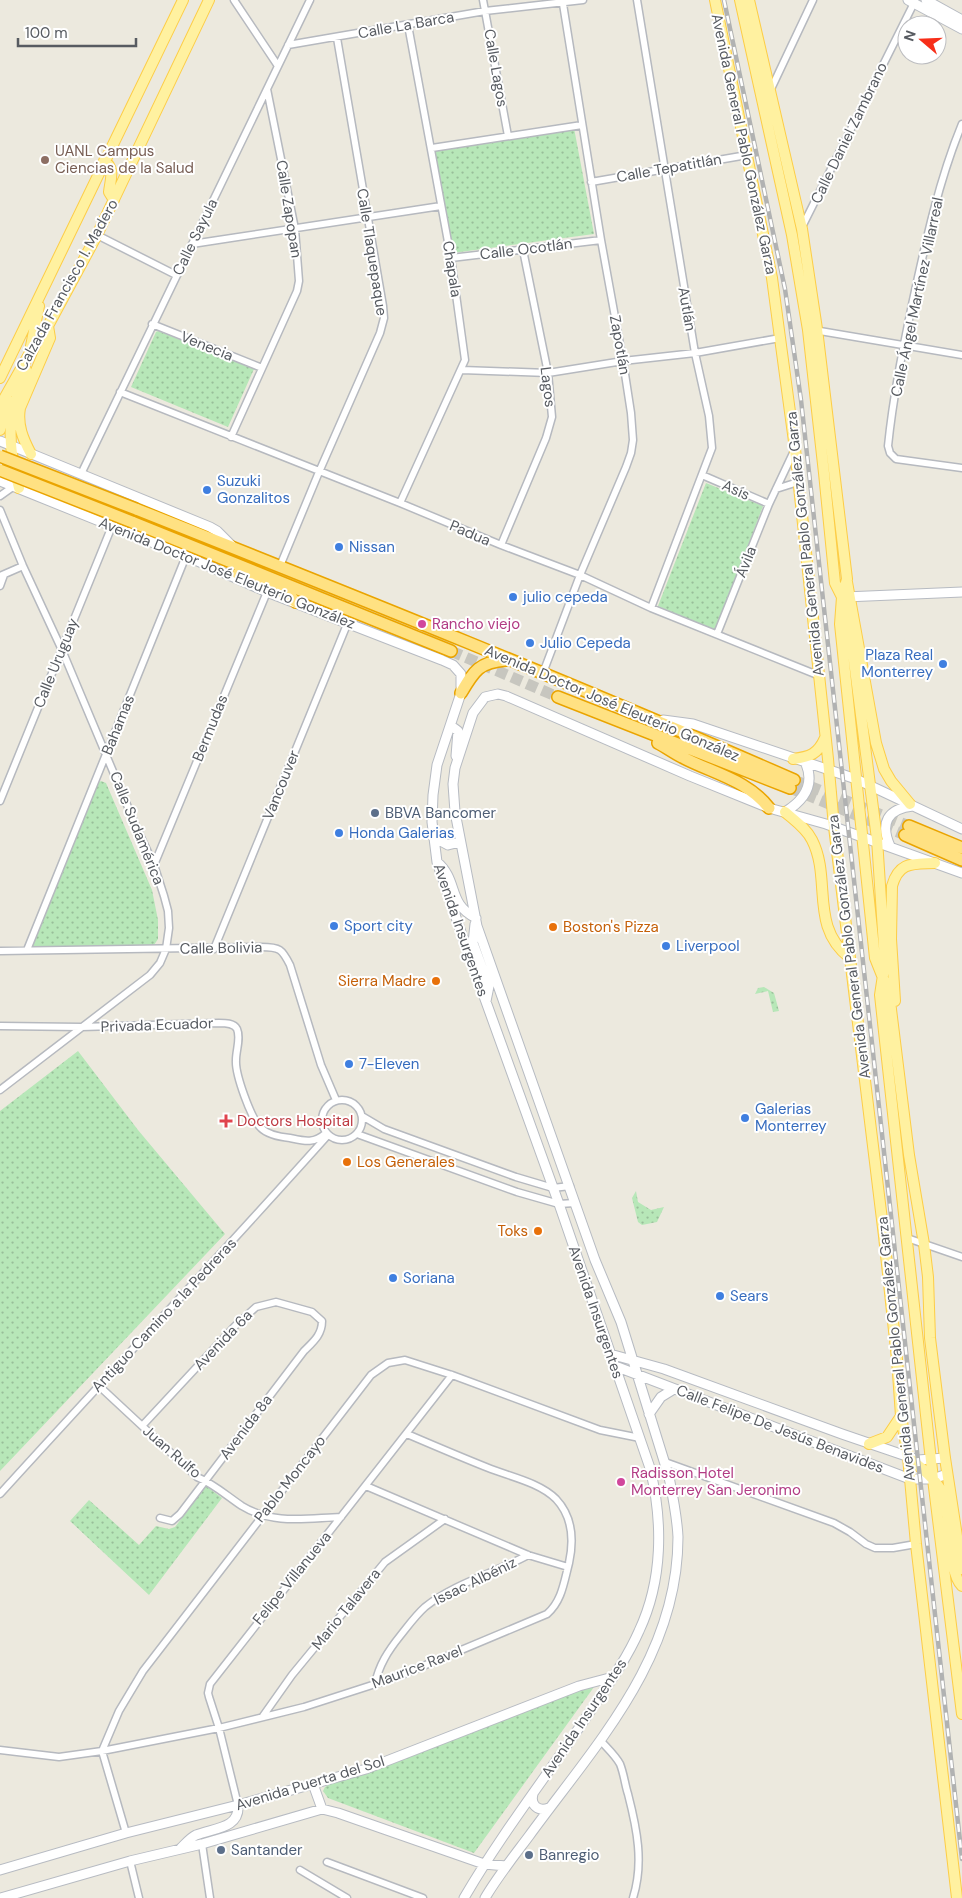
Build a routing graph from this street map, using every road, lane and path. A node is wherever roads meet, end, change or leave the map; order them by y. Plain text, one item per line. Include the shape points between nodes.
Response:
1 (184, 0) edge
2 (209, 0) edge
3 (234, 0) edge
4 (310, 0) edge
5 (483, 0) edge
6 (583, 0) edge
7 (637, 0) edge
8 (714, 0) edge
9 (740, 0) edge
10 (749, 0) edge
11 (813, 0) edge
12 (926, 0) edge
13 (912, 1) edge
14 (563, 4) junction
15 (486, 11) junction
16 (962, 20) edge
17 (408, 24) junction
18 (962, 29) edge
19 (336, 38) junction
20 (288, 45) junction
21 (278, 66) junction
22 (267, 89) junction
23 (771, 89) junction
24 (761, 94) junction
25 (962, 124) edge
26 (582, 125) junction
27 (508, 136) junction
28 (432, 148) junction
29 (747, 155) junction
30 (104, 161) junction
31 (664, 169) junction
32 (591, 182) junction
33 (114, 200) junction
34 (441, 206) junction
35 (367, 219) junction
36 (802, 228) junction
37 (295, 229) junction
38 (97, 235) junction
39 (792, 235) junction
40 (601, 240) junction
41 (192, 244) junction
42 (523, 250) junction
43 (451, 258) junction
44 (176, 275) junction
45 (41, 293) junction
46 (152, 324) junction
47 (48, 326) junction
48 (812, 330) junction
49 (780, 338) junction
50 (904, 345) junction
51 (30, 351) junction
52 (695, 353) junction
53 (962, 355) edge
54 (623, 361) junction
55 (262, 368) junction
56 (462, 370) junction
57 (2, 373) edge
58 (548, 373) junction
59 (13, 384) junction
60 (120, 392) junction
61 (0, 406) edge
62 (0, 430) edge
63 (231, 437) junction
64 (7, 441) edge
65 (795, 449) junction
66 (27, 452) junction
67 (0, 456) edge
68 (12, 459) junction
69 (49, 461) junction
70 (962, 468) edge
71 (0, 469) edge
72 (318, 472) junction
73 (81, 474) junction
74 (702, 475) junction
75 (0, 481) edge
76 (798, 482) junction
77 (17, 487) junction
78 (776, 489) junction
79 (0, 496) edge
80 (37, 496) junction
81 (400, 503) junction
82 (769, 504) junction
83 (0, 510) edge
84 (112, 526) junction
85 (501, 545) junction
86 (235, 549) junction
87 (186, 556) junction
88 (215, 556) junction
89 (23, 566) junction
90 (280, 566) junction
91 (580, 575) junction
92 (2, 576) edge
93 (0, 586) edge
94 (267, 592) junction
95 (962, 592) edge
96 (846, 596) junction
97 (296, 602) junction
98 (651, 608) junction
99 (348, 622) junction
100 (717, 634) junction
101 (62, 650) junction
102 (451, 651) tunnel mouth
103 (510, 660) junction
104 (543, 673) junction
105 (820, 676) junction
106 (461, 693) junction
107 (558, 697) tunnel mouth
108 (871, 719) junction
109 (656, 720) junction
110 (862, 726) junction
111 (633, 727) junction
112 (450, 728) junction
113 (825, 738) junction
114 (852, 747) junction
115 (107, 754) junction
116 (793, 759) junction
117 (806, 764) junction
118 (455, 768) junction
119 (829, 770) junction
120 (856, 779) junction
121 (3, 782) edge
122 (871, 785) junction
123 (0, 801) edge
124 (912, 805) junction
125 (769, 808) junction
126 (785, 812) junction
127 (834, 827) junction
128 (962, 829) edge
129 (433, 837) junction
130 (862, 838) junction
131 (460, 842) junction
132 (878, 844) junction
133 (890, 846) junction
134 (962, 848) edge
135 (962, 860) edge
136 (437, 862) junction
137 (935, 864) junction
138 (154, 865) junction
139 (962, 873) edge
140 (476, 918) junction
141 (166, 949) junction
142 (214, 949) junction
143 (27, 950) junction
144 (0, 951) edge
145 (850, 958) junction
146 (883, 978) junction
147 (486, 1001) junction
148 (0, 1026) edge
149 (81, 1027) junction
150 (894, 1034) junction
151 (0, 1090) edge
152 (336, 1100) junction
153 (362, 1116) junction
154 (327, 1134) junction
155 (357, 1134) junction
156 (570, 1186) junction
157 (553, 1188) junction
158 (575, 1203) junction
159 (559, 1204) junction
160 (908, 1238) junction
161 (924, 1244) junction
162 (962, 1257) edge
163 (322, 1321) joint
164 (610, 1354) junction
165 (632, 1360) junction
166 (614, 1366) junction
167 (452, 1375) junction
168 (637, 1375) junction
169 (98, 1385) junction
170 (674, 1389) junction
171 (649, 1414) junction
172 (902, 1416) junction
173 (142, 1426) junction
174 (407, 1434) junction
175 (640, 1438) junction
176 (869, 1444) junction
177 (908, 1457) junction
178 (945, 1458) junction
179 (932, 1460) junction
180 (665, 1462) junction
181 (948, 1474) junction
182 (910, 1478) junction
183 (933, 1479) junction
184 (206, 1481) junction
185 (366, 1486) junction
186 (0, 1494) edge
187 (262, 1516) junction
188 (341, 1516) junction
189 (958, 1517) edge
190 (160, 1518) dead end
191 (445, 1519) junction
192 (916, 1544) junction
193 (528, 1555) junction
194 (568, 1567) junction
195 (962, 1569) edge
196 (962, 1586) edge
197 (959, 1665) edge
198 (613, 1677) junction
199 (375, 1684) junction
200 (962, 1714) edge
201 (264, 1716) junction
202 (219, 1728) junction
203 (600, 1740) junction
204 (0, 1750) edge
205 (102, 1752) junction
206 (313, 1784) junction
207 (533, 1794) junction
208 (238, 1805) junction
209 (549, 1808) junction
210 (322, 1809) junction
211 (126, 1833) junction
212 (202, 1844) junction
213 (181, 1848) junction
214 (130, 1861) junction
215 (327, 1862) dead end
216 (484, 1864) junction
217 (506, 1866) junction
218 (0, 1870) edge
219 (300, 1870) dead end
220 (1, 1898) edge
221 (139, 1898) edge
222 (210, 1898) edge
223 (347, 1898) edge
224 (423, 1898) edge
225 (464, 1898) edge
226 (485, 1898) edge
227 (634, 1898) edge
228 (957, 1898) edge

1 - 30 main road, Calzada Francisco I. Madero
2 - 33 main road, Calzada Francisco I. Madero
3 - 21 street
4 - 20 street, Calle Sayula
5 - 15 street, Calle Lagos
6 - 14 street, Calle La Barca
7 - 31 street, Autlán
8 - 29 main road, Avenida General Pablo González Garza
9 - 24 main road, Avenida General Pablo González Garza
10 - 23 main road, Avenida General Pablo González Garza
11 - 23 street
12 - 16 main road
13 - 18 main road
13 - 36 street, Calle Daniel Zambrano
14 - 15 street, Calle La Barca
14 - 26 street, Zapotlán
15 - 17 street, Calle La Barca
15 - 27 street, Calle Lagos
17 - 19 street, Calle La Barca
17 - 28 street, Chapala
19 - 20 street, Calle La Barca
19 - 35 street, Calle Tlaquepaque
20 - 21 street, Calle Sayula
21 - 22 street, Calle Sayula
22 - 37 street, Calle Zapopan
22 - 41 street, Calle Sayula
23 - 24 street
23 - 36 main road, Avenida General Pablo González Garza
24 - 39 main road, Avenida General Pablo González Garza
25 - 50 street, Calle Ángel Martínez Villarreal via 925,245
26 - 27 street
26 - 32 street, Zapotlán
27 - 28 street
28 - 34 street, Chapala
29 - 31 street, Calle Tepatitlán
29 - 49 main road, Avenida General Pablo González Garza via 772,278
30 - 33 main road via 111,169 109,192
30 - 45 main road, Calzada Francisco I. Madero
31 - 32 street, Calle Tepatitlán
31 - 52 street, Autlán
32 - 40 street, Zapotlán
33 - 38 main road, Calzada Francisco I. Madero
34 - 35 street
34 - 43 street, Chapala
35 - 37 street
35 - 72 street, Calle Tlaquepaque via 384,318
36 - 39 street, Calle Daniel Zambrano
36 - 48 main road, Avenida General Pablo González Garza
37 - 41 street
37 - 55 street, Calle Zapopan via 297,291
38 - 44 street
38 - 47 main road, Calzada Francisco I. Madero
39 - 48 main road, Avenida General Pablo González Garza
40 - 42 street, Calle Ocotlán
40 - 54 street, Zapotlán
41 - 44 street, Calle Sayula
42 - 43 street, Calle Ocotlán
42 - 58 street, Lagos
43 - 56 street, Chapala via 465,349
44 - 46 street, Calle Sayula
45 - 51 main road
45 - 57 main road, Calzada Francisco I. Madero
46 - 55 street, Venecia
46 - 60 street, Calle Sayula
47 - 51 main road, Calzada Francisco I. Madero
47 - 66 main road via 50,338 20,408 19,418
48 - 50 street
48 - 96 main road, Avenida General Pablo González Garza via 847,579
48 - 96 main road, Avenida General Pablo González Garza via 835,584
49 - 52 street
49 - 65 main road, Avenida General Pablo González Garza
50 - 53 street
50 - 70 street, Calle Ángel Martínez Villarreal via 888,446 890,453 896,459
51 - 59 main road, Calzada Francisco I. Madero
51 - 64 main road
52 - 54 street
52 - 74 street, Autlán via 711,430 712,448
54 - 58 street
54 - 91 street, Zapotlán via 632,422 631,453
55 - 63 street, Calle Zapopan
56 - 58 street
56 - 81 street, Chapala
58 - 85 street, Lagos via 552,417
59 - 61 main road, Calzada Francisco I. Madero
59 - 62 main road
60 - 63 street, Padua
60 - 73 street, Calle Sayula
63 - 72 street, Padua
64 - 66 main road, Avenida Doctor José Eleuterio González
64 - 68 main road
64 - 71 main road
65 - 76 main road, Avenida General Pablo González Garza
65 - 78 street, Ávila
66 - 68 main road
66 - 69 main road, Avenida Doctor José Eleuterio González
67 - 86 highway, Avenida Doctor José Eleuterio González, bridge
68 - 77 main road
69 - 73 main road, Avenida Doctor José Eleuterio González
69 - 80 main road via 33,471 31,484
71 - 88 highway, Avenida Doctor José Eleuterio González, bridge
72 - 81 street, Padua
72 - 90 street, Calle Tlaquepaque
73 - 86 main road, Avenida Doctor José Eleuterio González via 210,527
74 - 82 street, Asís
74 - 98 street, Autlán
75 - 77 main road, Avenida Doctor José Eleuterio González
76 - 78 street
76 - 105 main road, Avenida General Pablo González Garza
77 - 79 street
77 - 80 main road, Avenida Doctor José Eleuterio González
78 - 82 street, Ávila
80 - 84 main road, Avenida Doctor José Eleuterio González
81 - 85 street, Padua
82 - 100 street, Ávila
83 - 89 street, Calle Sudamérica
84 - 87 main road, Avenida Doctor José Eleuterio González
84 - 101 street, Calle Uruguay
85 - 91 street, Padua
86 - 90 highway, Avenida Doctor José Eleuterio González
87 - 94 main road, Avenida Doctor José Eleuterio González
87 - 115 street, Bahamas
88 - 97 highway via 231,571 281,592
88 - 102 highway, Avenida Doctor José Eleuterio González
89 - 92 street
89 - 101 street, Calle Sudamérica
90 - 103 highway, Avenida Doctor José Eleuterio González
91 - 98 street, Padua
91 - 104 street, Zapotlán
92 - 93 street
94 - 97 main road, Avenida Doctor José Eleuterio González
94 - 138 street, Bermudas
95 - 96 main road
96 - 108 main road
96 - 110 main road, Avenida General Pablo González Garza
96 - 114 main road, Avenida General Pablo González Garza via 840,624
97 - 99 main road, Avenida Doctor José Eleuterio González
98 - 100 street, Padua
99 - 106 main road, Avenida Doctor José Eleuterio González via 453,665 461,674
99 - 142 street, Vancouver
100 - 105 street, Padua
101 - 115 street, Calle Sudamérica
101 - 121 street, Calle Uruguay
103 - 104 highway, Avenida Doctor José Eleuterio González
103 - 106 highway via 491,661 479,667
104 - 109 highway, Avenida Doctor José Eleuterio González
105 - 113 main road, Avenida General Pablo González Garza
106 - 112 main road, Avenida Insurgentes
107 - 111 highway, Avenida Doctor José Eleuterio González
108 - 110 main road
108 - 124 main road via 884,769 894,786
109 - 111 highway, Avenida Doctor José Eleuterio González via 792,784
109 - 116 main road via 693,724
110 - 114 main road
110 - 122 main road, Avenida General Pablo González Garza
111 - 125 highway via 682,757 749,787
112 - 118 main road via 458,731
112 - 129 main road, Avenida Insurgentes via 437,765 432,795
113 - 116 main road via 813,755
113 - 119 main road, Avenida General Pablo González Garza
114 - 120 main road, Avenida General Pablo González Garza
115 - 138 street, Calle Sudamérica
115 - 143 street, Bahamas
116 - 117 main road
117 - 119 main road
117 - 126 main road via 808,789 797,804
118 - 125 main road, Avenida Insurgentes via 474,713 481,702 490,695 498,694
118 - 131 main road, Avenida Insurgentes via 454,794
119 - 120 main road
119 - 127 main road, Avenida General Pablo González Garza
120 - 122 main road
120 - 130 main road, Avenida General Pablo González Garza
121 - 123 street, Calle Uruguay
122 - 124 main road
122 - 132 main road, Avenida General Pablo González Garza
124 - 128 main road
124 - 133 main road via 897,809 889,816 885,829
125 - 126 main road
126 - 127 main road
126 - 145 main road via 812,839 818,856 826,924 831,938
127 - 130 main road
127 - 145 main road, Avenida General Pablo González Garza
129 - 131 main road via 448,845
129 - 136 main road, Avenida Insurgentes
130 - 132 main road
130 - 146 main road, Avenida General Pablo González Garza via 875,958
131 - 140 main road, Avenida Insurgentes
132 - 133 main road
132 - 146 main road, Avenida General Pablo González Garza via 885,962
133 - 137 main road
134 - 135 highway via 907,830
136 - 140 main road via 446,870 462,909
136 - 147 main road, Avenida Insurgentes
137 - 139 main road
137 - 150 main road via 904,866 892,886 891,939 897,1012
138 - 141 street, Calle Sudamérica via 168,911
140 - 147 main road via 473,943 489,986
140 - 156 main road, Avenida Insurgentes
141 - 142 street, Calle Bolivia
141 - 143 street, Calle Bolivia
141 - 149 street, Calle Sudamérica via 160,964 150,975
142 - 152 street, Calle Bolivia via 273,947 282,951 290,965 321,1065
143 - 144 street, Calle Bolivia
145 - 172 main road, Avenida General Pablo González Garza
146 - 150 main road, Avenida General Pablo González Garza via 889,993
146 - 160 main road, Avenida General Pablo González Garza via 880,1004
147 - 157 main road, Avenida Insurgentes
148 - 149 street
149 - 151 street, Calle Sudamérica
149 - 154 street, Privada Ecuador via 233,1025 239,1036 237,1072 256,1123 269,1133 311,1142
150 - 161 main road, Avenida General Pablo González Garza
152 - 153 street via 351,1102
152 - 154 street via 323,1113 323,1127
153 - 155 street
153 - 157 street via 384,1129
154 - 155 street via 339,1140
154 - 169 street, Antiguo Camino a la Pedreras via 220,1256
155 - 159 street
156 - 157 street
156 - 158 main road, Avenida Insurgentes
157 - 159 main road, Avenida Insurgentes
158 - 159 street
158 - 165 main road, Avenida Insurgentes via 621,1322
159 - 164 main road, Avenida Insurgentes
160 - 161 street
160 - 179 main road, Avenida General Pablo González Garza
161 - 162 street
161 - 178 main road, Avenida General Pablo González Garza via 930,1338
163 - 173 street, Avenida 6a via 312,1312 276,1302 256,1307
163 - 184 street, Avenida 8a via 318,1336
164 - 165 main road, Calle Felipe De Jesús Benavides
164 - 166 main road, Avenida Insurgentes
165 - 168 main road, Avenida Insurgentes
165 - 176 main road, Calle Felipe De Jesús Benavides
166 - 168 main road, Calle Felipe De Jesús Benavides
166 - 175 main road, Avenida Insurgentes
167 - 174 street, Felipe Villanueva
167 - 175 street, Pablo Moncayo via 600,1430
167 - 187 street, Pablo Moncayo via 404,1360 377,1369
168 - 170 main road, Calle Felipe De Jesús Benavides
168 - 171 main road, Avenida Insurgentes
169 - 173 street, Juan Rulfo
169 - 186 street, Antiguo Camino a la Pedreras
170 - 171 main road via 662,1397
170 - 182 main road, Calle Felipe De Jesús Benavides
171 - 180 main road, Avenida Insurgentes
172 - 176 main road via 887,1437
172 - 177 main road, Avenida General Pablo González Garza
173 - 184 street, Juan Rulfo via 197,1477
174 - 185 street, Felipe Villanueva
174 - 194 street, Maurice Ravel via 550,1493 562,1507 572,1531
175 - 198 main road, Avenida Insurgentes via 656,1491 660,1541 652,1593 639,1631
176 - 177 main road, Calle Felipe De Jesús Benavides
177 - 179 main road, Calle Felipe De Jesús Benavides
177 - 182 main road, Avenida General Pablo González Garza
177 - 183 main road
178 - 179 main road, Calle Felipe De Jesús Benavides
178 - 181 main road, Avenida General Pablo González Garza
179 - 183 main road, Avenida General Pablo González Garza
180 - 192 street via 834,1523 875,1548
180 - 203 main road, Avenida Insurgentes via 675,1503 678,1537 670,1603 645,1670
181 - 183 main road, Calle Felipe De Jesús Benavides
181 - 189 main road, Avenida General Pablo González Garza
182 - 183 main road, Calle Felipe De Jesús Benavides
182 - 192 main road, Avenida General Pablo González Garza
183 - 196 main road via 944,1496 956,1578
183 - 197 main road, Avenida General Pablo González Garza
184 - 187 street, Juan Rulfo
184 - 190 street, Avenida 8a via 175,1519
185 - 188 street, Felipe Villanueva
185 - 191 street
187 - 188 street, Juan Rulfo via 287,1519
187 - 205 street, Pablo Moncayo via 143,1670 119,1711
188 - 202 street, Felipe Villanueva via 210,1684 208,1692
189 - 195 main road, Avenida General Pablo González Garza
191 - 193 street
191 - 201 street, Mario Talavera via 385,1562 292,1675
192 - 228 main road, Avenida General Pablo González Garza
193 - 194 street
193 - 199 street, Issac Albéniz via 447,1593 427,1606 388,1652
194 - 199 street, Maurice Ravel via 559,1600 547,1614
197 - 200 main road, Avenida General Pablo González Garza
198 - 206 main road, Avenida Puerta del Sol via 579,1686 366,1769
198 - 207 main road, Avenida Insurgentes
199 - 201 street, Maurice Ravel
201 - 202 street, Maurice Ravel
202 - 205 street, Maurice Ravel
202 - 208 street, Felipe Villanueva
203 - 209 main road, Avenida Insurgentes
203 - 227 street via 620,1766 638,1834 639,1859
204 - 205 street, Maurice Ravel via 59,1757
205 - 211 street
206 - 208 main road, Avenida Puerta del Sol
206 - 210 main road
207 - 209 main road via 532,1801 536,1807 542,1810
207 - 216 main road, Avenida Insurgentes
208 - 211 main road, Avenida Puerta del Sol
208 - 213 main road via 238,1815 232,1822 196,1835
209 - 217 main road, Avenida Insurgentes
210 - 212 main road, Avenida Puerta del Sol
210 - 216 main road, Avenida Puerta del Sol
211 - 218 main road, Avenida Puerta del Sol
212 - 213 main road, Avenida Puerta del Sol
212 - 222 street
213 - 214 main road, Avenida Puerta del Sol
214 - 220 main road, Avenida Puerta del Sol
214 - 221 street
215 - 224 street
216 - 217 main road, Avenida Puerta del Sol
216 - 225 main road, Avenida Insurgentes
217 - 226 main road, Avenida Insurgentes
219 - 223 street

